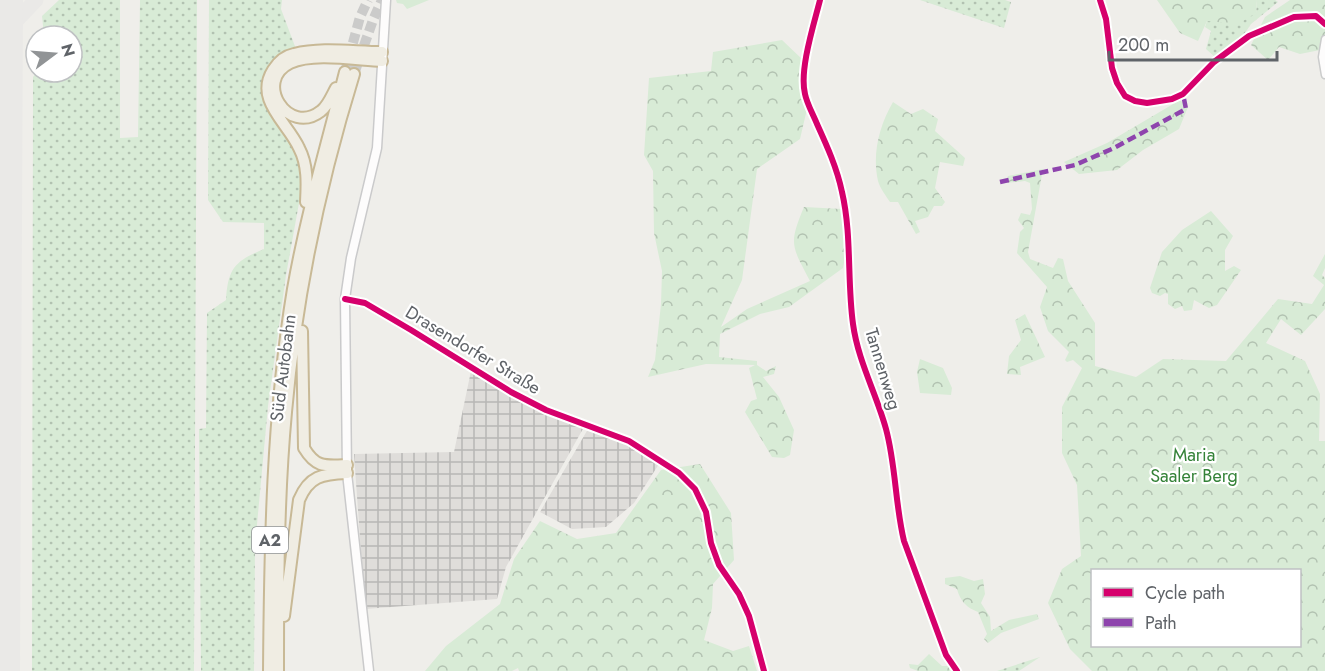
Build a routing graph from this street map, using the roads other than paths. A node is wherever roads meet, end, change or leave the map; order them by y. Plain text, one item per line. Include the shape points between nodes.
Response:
1 (386, 0) edge
2 (820, 0) edge
3 (1100, 0) edge
4 (1325, 24) edge
5 (1325, 39) edge
6 (382, 56) junction
7 (349, 73) junction
8 (1325, 75) edge
9 (306, 224) junction
10 (345, 299) junction
11 (300, 302) junction
12 (347, 469) junction
13 (278, 666) edge
14 (269, 671) edge
15 (369, 671) edge
16 (764, 671) edge
17 (957, 671) edge

1 - 6 main road
2 - 17 street, Tannenweg via 804,76 805,94 843,193 853,324 860,357 888,435 904,541 946,655
3 - 4 street via 1117,83 1125,96 1147,103 1183,94 1214,62 1249,36 1294,17 1316,16
5 - 8 street
6 - 7 highway via 315,58 289,64 276,78 278,103 294,116 312,116 323,110
6 - 9 highway via 315,51 292,54 271,72 268,96 305,163
6 - 10 main road via 377,148
7 - 9 highway, Süd Autobahn / A2
7 - 11 highway, Süd Autobahn / A2
9 - 14 highway, Süd Autobahn / A2 via 277,410 271,507
10 - 12 main road
10 - 16 street, Drasendorfer Straße via 365,303 511,392 546,410 620,437 679,472 695,489 706,512 719,565 746,609
11 - 12 highway via 304,447 311,459 320,464
11 - 13 highway, Süd Autobahn / A2 via 282,464
12 - 13 highway via 311,480 299,500
12 - 15 main road

